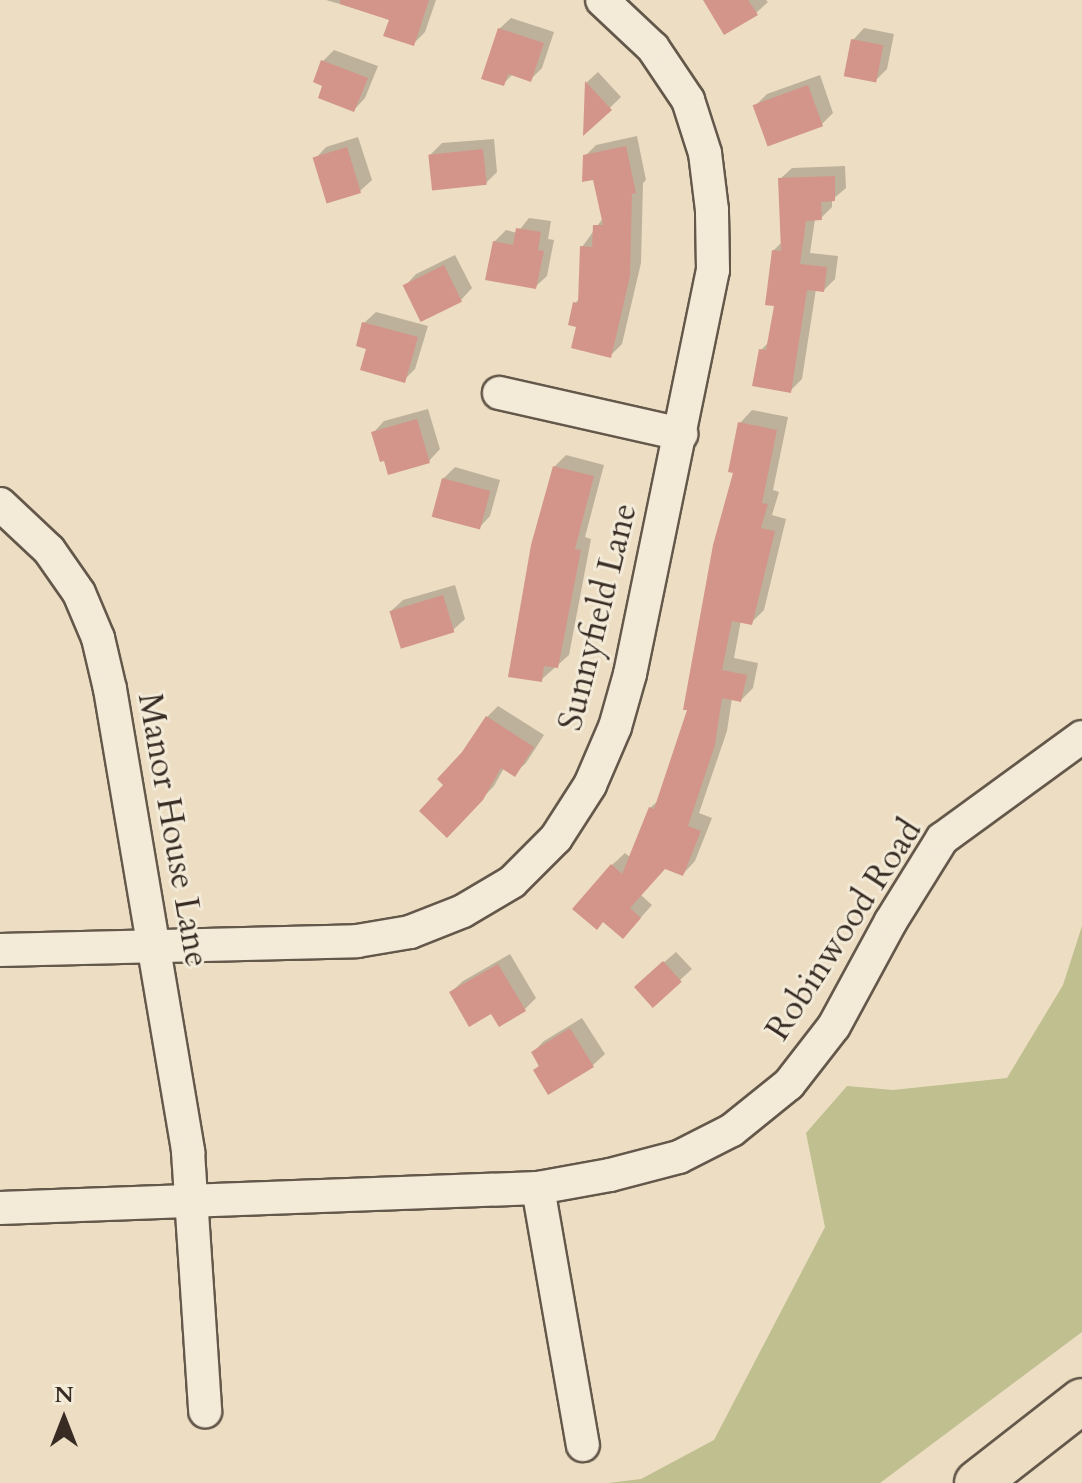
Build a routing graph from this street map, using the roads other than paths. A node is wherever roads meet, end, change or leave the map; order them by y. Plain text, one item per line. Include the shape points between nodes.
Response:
1 (602, 0) edge
2 (499, 393) dead end
3 (681, 434) junction
4 (0, 504) edge
5 (1082, 737) edge
6 (154, 944) junction
7 (0, 950) edge
8 (538, 1188) junction
9 (192, 1202) junction
10 (0, 1208) edge
11 (1082, 1401) edge
12 (205, 1411) dead end
13 (583, 1445) dead end
14 (977, 1483) edge

1 - 3 street, Sunnyfield Lane via 653,48 688,100 705,153 713,270
2 - 3 street
3 - 6 street, Sunnyfield Lane via 615,727 590,785 556,838 512,882 463,911 410,932 357,941
4 - 6 street, Manor House Lane via 49,550 79,593 98,638
5 - 8 street, Robinwood Road via 942,839 834,1026 789,1084 732,1130 679,1157
6 - 7 street, Sunnyfield Lane
6 - 9 street, Manor House Lane via 180,1092
8 - 9 street, Robinwood Road
8 - 13 street
9 - 10 street, Robinwood Road
9 - 12 street, Manor House Lane
11 - 14 highway

